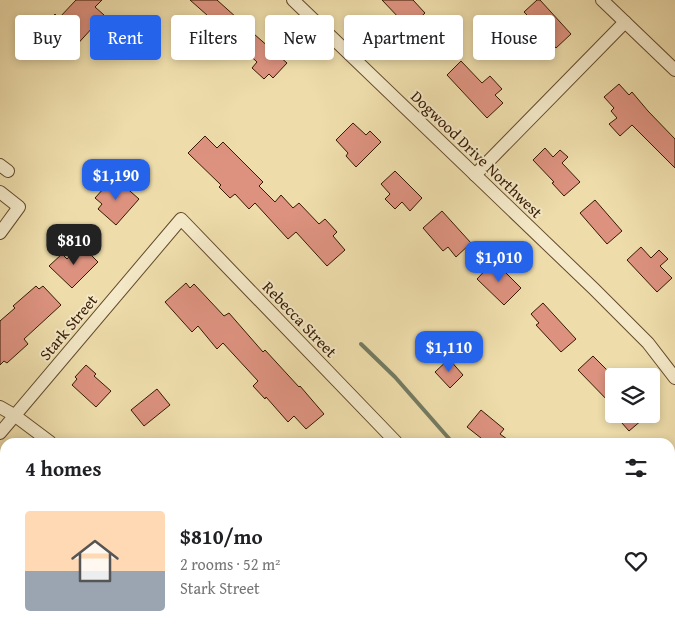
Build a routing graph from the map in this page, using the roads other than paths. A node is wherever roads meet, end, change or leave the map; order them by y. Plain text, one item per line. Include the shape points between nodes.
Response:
1 (293, 0) edge
2 (602, 0) edge
3 (625, 22) junction
4 (675, 70) edge
5 (475, 175) junction
6 (0, 192) edge
7 (181, 219) joint
8 (0, 233) edge
9 (675, 378) edge
10 (0, 407) edge
11 (14, 416) junction
12 (0, 433) edge
13 (44, 438) edge
14 (392, 438) edge

1 - 5 street, Dogwood Drive Northwest
2 - 3 street
3 - 4 street
3 - 5 street
5 - 9 street, Dogwood Drive Northwest via 648,343
6 - 8 street via 19,207
7 - 11 street, Stark Street
7 - 14 street, Rebecca Street
10 - 11 street
11 - 12 street, Stark Street
11 - 13 street

